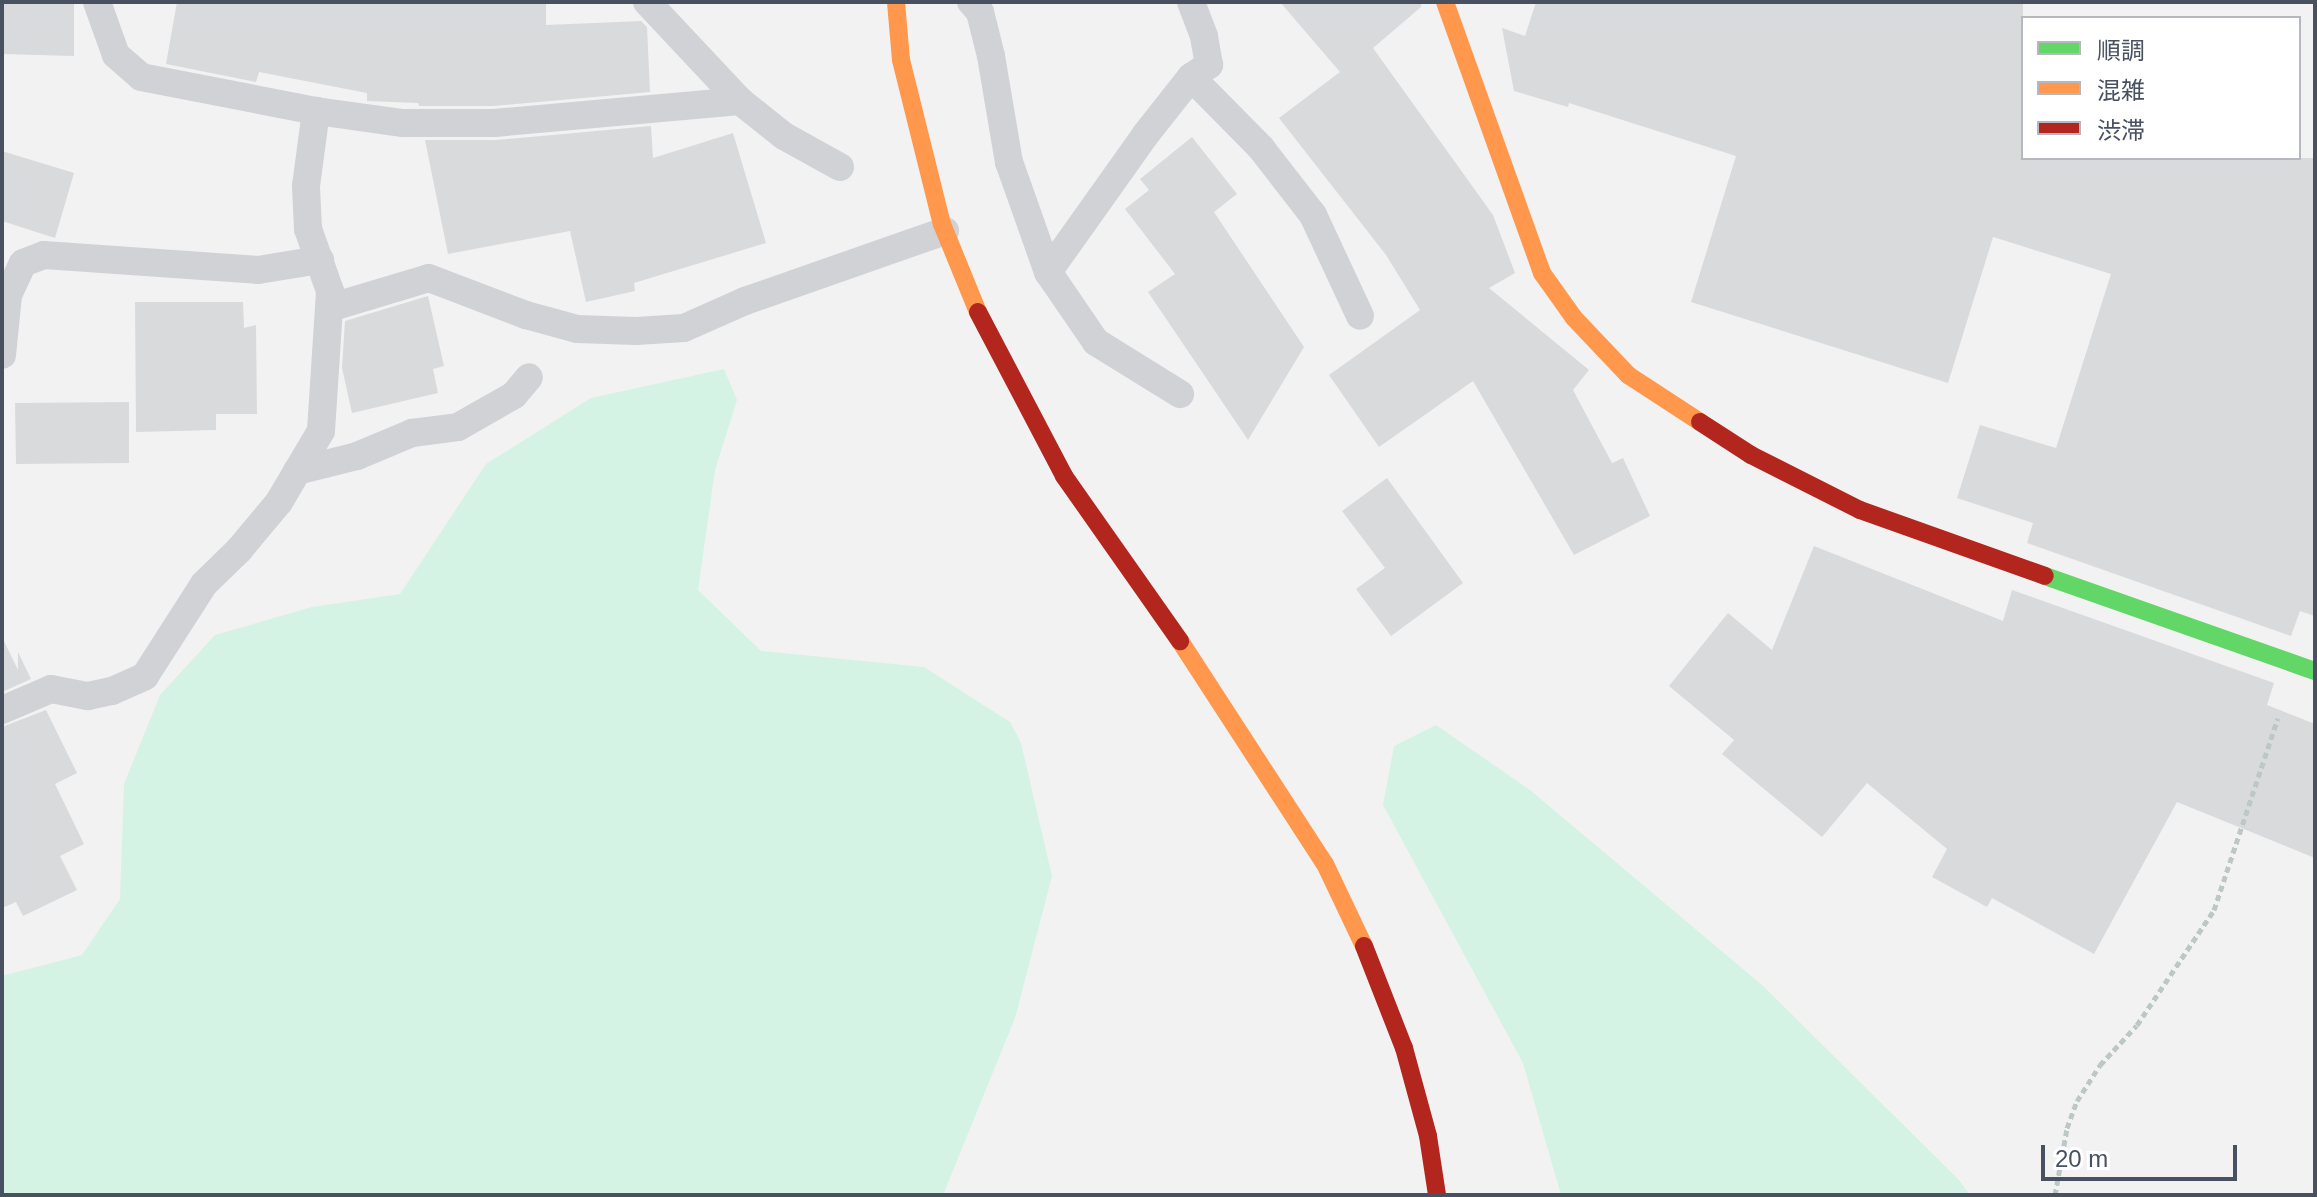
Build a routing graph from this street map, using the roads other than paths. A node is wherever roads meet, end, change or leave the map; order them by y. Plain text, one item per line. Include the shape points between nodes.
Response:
1 (97, 2) edge
2 (647, 2) edge
3 (896, 2) edge
4 (971, 2) edge
5 (1191, 2) edge
6 (1445, 2) edge
7 (1191, 77) junction
8 (740, 101) junction
9 (316, 111) junction
10 (840, 167) dead end
11 (945, 231) junction
12 (320, 260) junction
13 (1048, 272) junction
14 (329, 308) junction
15 (1360, 316) dead end
16 (2, 355) edge
17 (529, 377) dead end
18 (1180, 394) dead end
19 (297, 471) junction
20 (2315, 671) edge
21 (2, 710) edge
22 (1437, 1195) edge

1 - 9 lane via 116,55 141,77
2 - 8 lane
3 - 11 street via 901,60
4 - 13 lane via 980,12 991,56 1009,162
5 - 7 lane via 1209,65
6 - 20 street via 1542,273 1574,318 1628,375 1751,455 1860,510
7 - 13 lane
7 - 15 lane via 1261,148 1313,215
8 - 9 lane via 494,123 403,123
8 - 10 lane via 784,136
9 - 12 lane via 306,186 308,229
11 - 14 lane via 745,301 684,328 577,329 429,278
11 - 22 street via 969,294 1064,476 1154,600 1325,864 1371,960 1404,1048 1428,1136
12 - 14 lane via 330,291
12 - 16 lane via 258,270 44,255 23,263 8,295
13 - 18 lane via 1096,342
14 - 19 lane via 321,431
17 - 19 lane via 514,395 458,427 412,433 357,456
19 - 21 lane via 279,502 204,584 145,676 88,696 51,689

